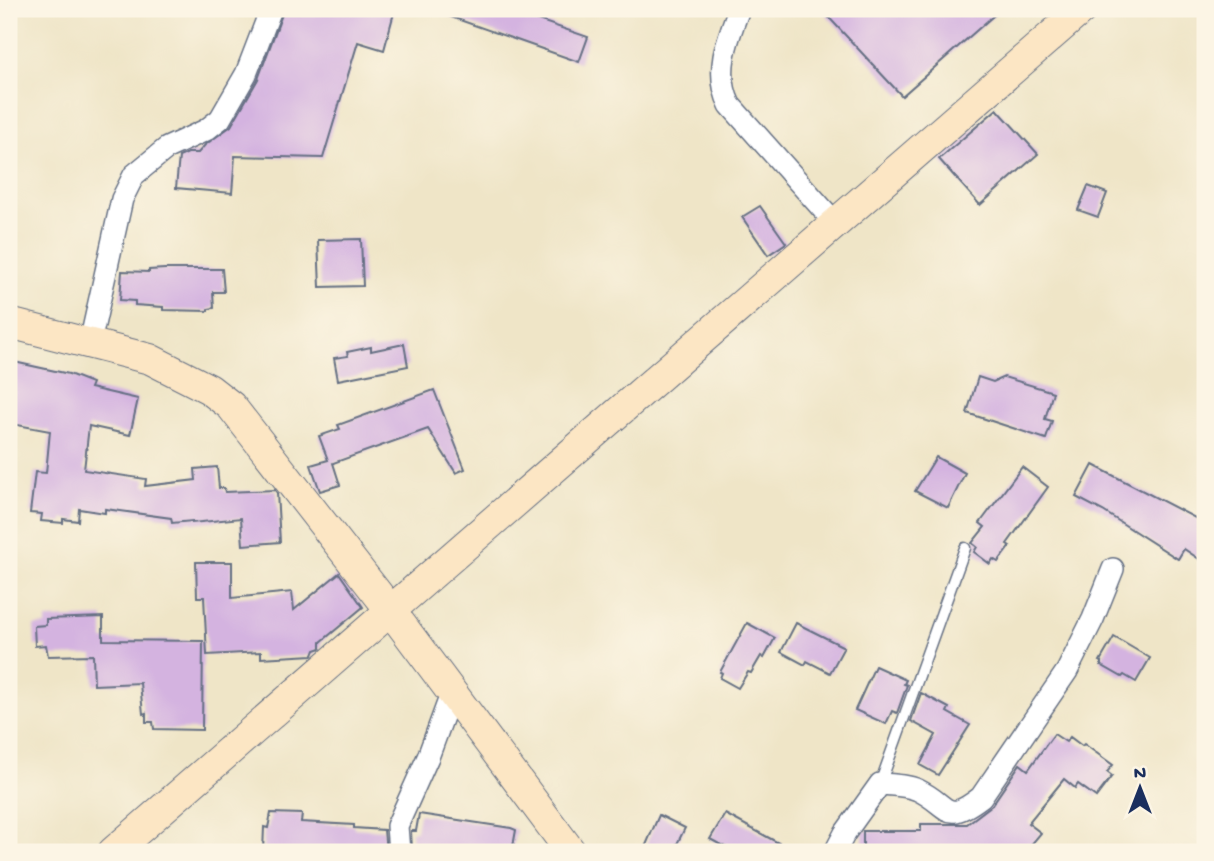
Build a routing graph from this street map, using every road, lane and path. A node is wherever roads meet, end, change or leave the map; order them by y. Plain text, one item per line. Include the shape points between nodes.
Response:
1 (271, 9) edge
2 (739, 9) edge
3 (1082, 9) edge
4 (836, 224) junction
5 (9, 323) edge
6 (90, 343) junction
7 (965, 548) dead end
8 (1113, 569) dead end
9 (391, 611) junction
10 (452, 692) junction
11 (880, 784) junction
12 (113, 852) edge
13 (400, 852) edge
14 (571, 852) edge
15 (835, 852) edge

1 - 6 street via 246,74 220,119 167,148 134,174 122,199
2 - 4 street via 723,62 725,96
3 - 4 street
4 - 9 street
5 - 6 street
6 - 9 street via 150,359 209,389 231,406
7 - 11 lane
8 - 11 street via 1067,671 981,797 962,811 950,812 917,790
9 - 10 street
9 - 12 street
10 - 13 street via 397,826
10 - 14 street
11 - 15 street

